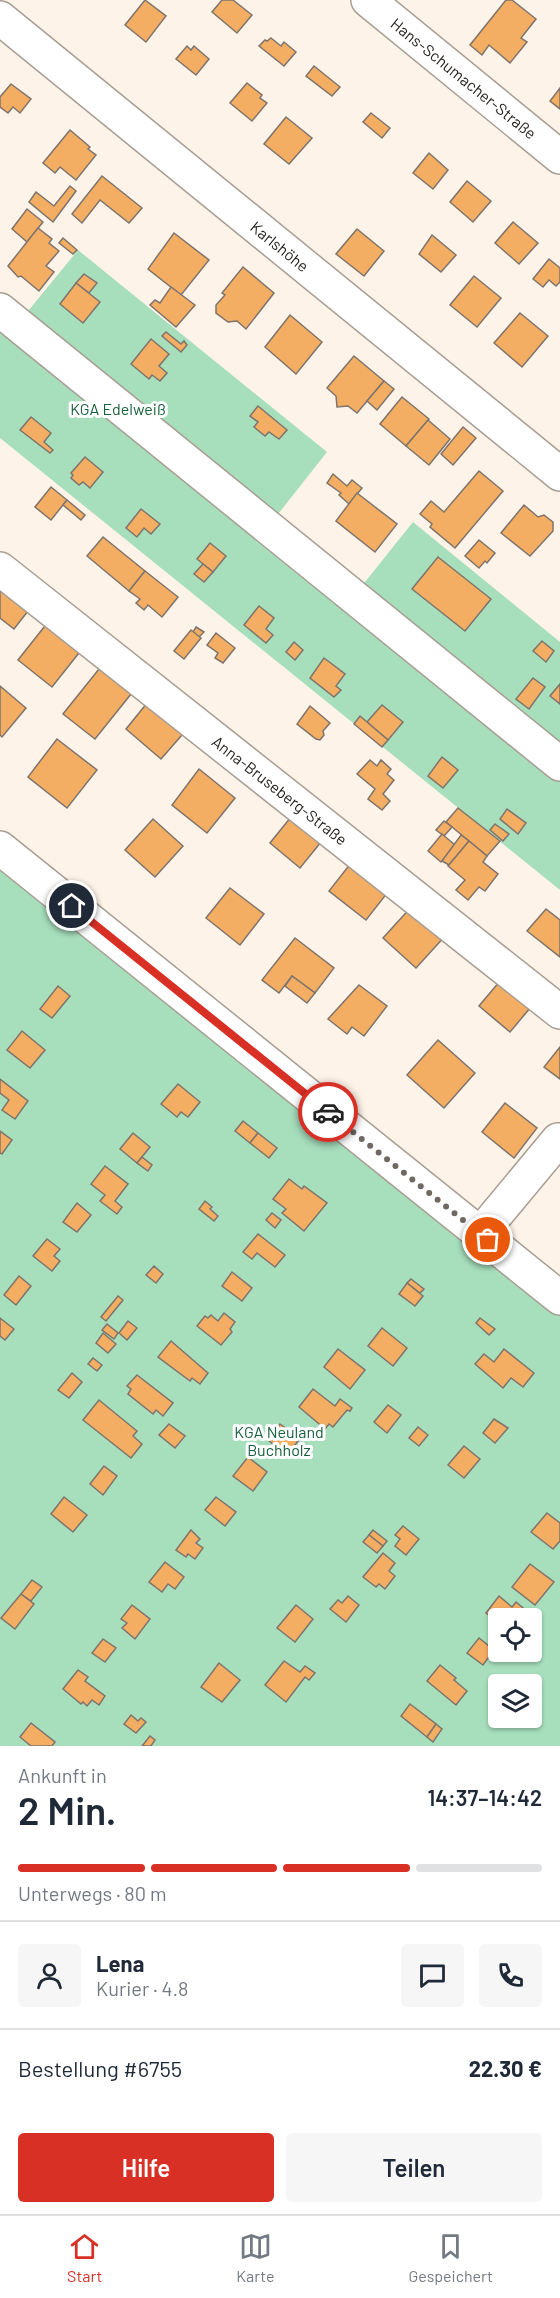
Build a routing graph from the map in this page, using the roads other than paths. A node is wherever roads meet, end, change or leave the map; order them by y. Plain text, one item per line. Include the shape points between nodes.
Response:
1 (368, 0) edge
2 (0, 18) edge
3 (560, 156) edge
4 (0, 310) edge
5 (560, 474) edge
6 (0, 569) edge
7 (560, 764) edge
8 (0, 848) edge
9 (560, 1012) edge
10 (558, 1140) dead end
11 (480, 1234) junction
12 (560, 1298) edge

1 - 3 street, Hans-Schumacher-Straße
2 - 5 street, Karlshöhe
4 - 7 street
6 - 9 street, Anna-Bruseberg-Straße
8 - 11 street
10 - 11 street
11 - 12 street

